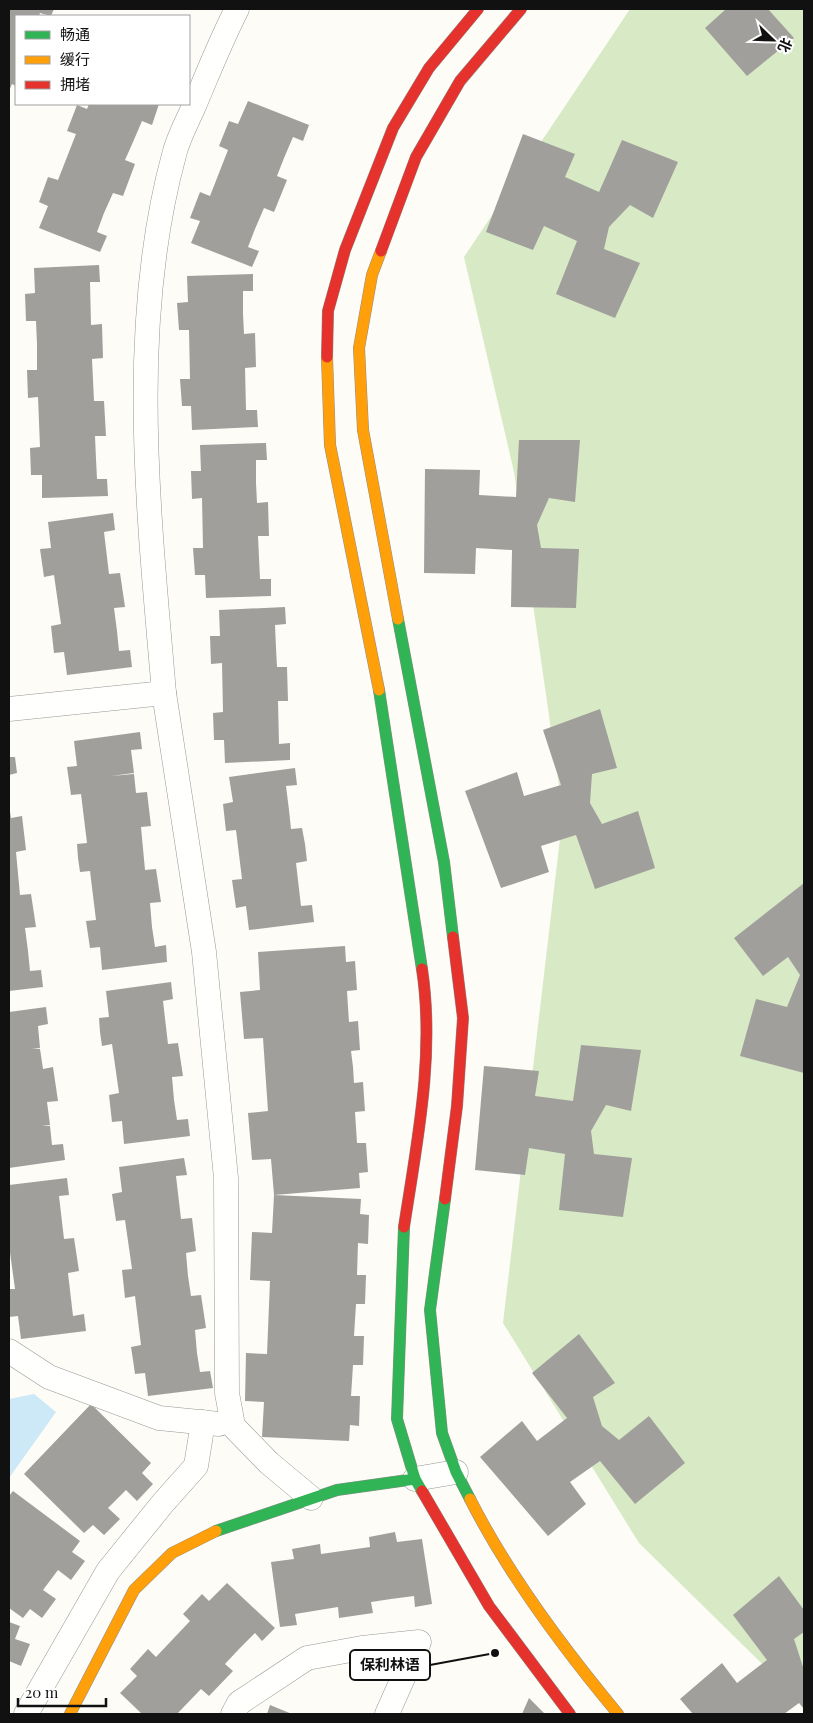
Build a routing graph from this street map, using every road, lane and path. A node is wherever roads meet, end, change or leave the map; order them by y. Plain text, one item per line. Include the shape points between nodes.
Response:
1 (237, 9) edge
2 (478, 9) edge
3 (521, 9) edge
4 (164, 693) junction
5 (9, 709) edge
6 (9, 1351) edge
7 (203, 1422) junction
8 (233, 1426) junction
9 (456, 1472) junction
10 (415, 1479) junction
11 (311, 1498) junction
12 (26, 1714) edge
13 (70, 1714) edge
14 (233, 1714) edge
15 (387, 1714) edge
16 (570, 1714) edge
17 (618, 1714) edge

1 - 4 street via 174,152 158,221 150,297 145,421
2 - 10 street via 430,68 393,128 345,250 328,310 326,376 330,445 374,668 427,1001 423,1104 402,1238 398,1346 397,1419
3 - 9 street via 460,81 416,157 372,275 359,348 363,430 444,862 463,1018 457,1106 430,1310 442,1432
4 - 5 street
4 - 8 street via 204,952 226,1178 227,1393
6 - 7 street via 49,1377 160,1418
7 - 8 street
7 - 12 street via 196,1466 108,1571
8 - 11 street via 269,1463
9 - 10 street
9 - 17 street via 482,1523 527,1594 583,1672
10 - 11 street via 337,1490
10 - 16 street via 490,1606
11 - 13 street via 213,1532 172,1553 134,1590
14 - 15 street via 239,1703 307,1658 419,1642

